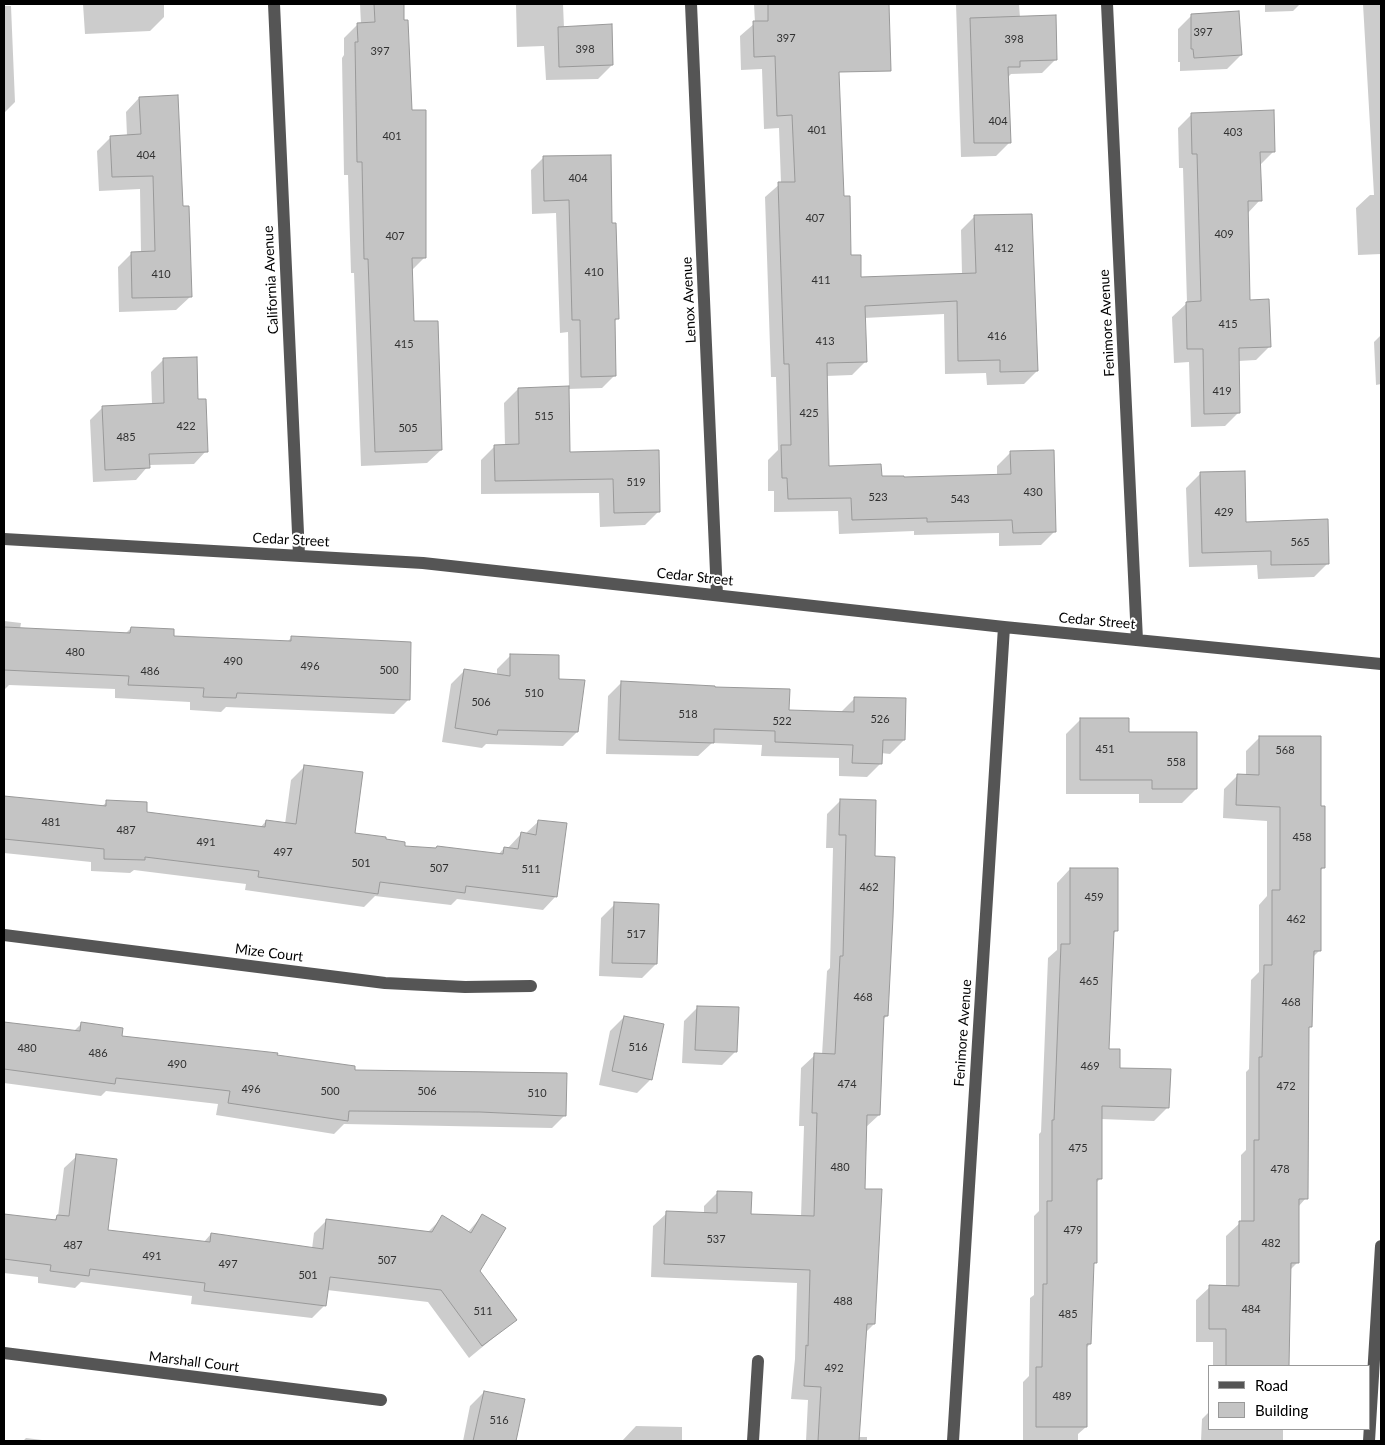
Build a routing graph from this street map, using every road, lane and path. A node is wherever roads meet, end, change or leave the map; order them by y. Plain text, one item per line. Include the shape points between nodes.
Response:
1 (274, 4) edge
2 (691, 4) edge
3 (1108, 4) edge
4 (4, 539) edge
5 (299, 555) junction
6 (717, 594) junction
7 (1004, 627) junction
8 (1137, 640) junction
9 (1381, 664) edge
10 (4, 935) edge
11 (531, 986) dead end
12 (1381, 1246) edge
13 (4, 1353) edge
14 (758, 1361) dead end
15 (381, 1400) dead end
16 (1370, 1425) edge
17 (753, 1441) edge
18 (953, 1441) edge

1 - 5 street, California Avenue
2 - 6 street, Lenox Avenue
3 - 8 street, Fenimore Avenue
4 - 5 street, Cedar Street
5 - 6 street, Cedar Street via 423,563
6 - 7 street, Cedar Street
7 - 8 street, Cedar Street
7 - 18 street, Fenimore Avenue
8 - 9 street, Cedar Street
10 - 11 street, Mize Court via 385,983
12 - 16 street
13 - 15 street, Marshall Court
14 - 17 street

